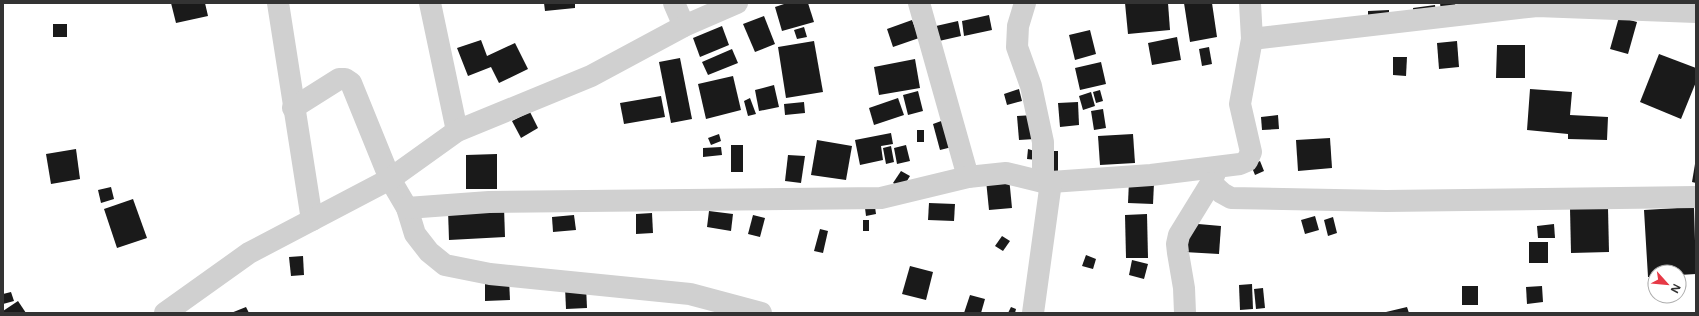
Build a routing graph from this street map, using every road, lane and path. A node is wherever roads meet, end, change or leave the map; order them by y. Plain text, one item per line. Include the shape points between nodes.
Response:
1 (278, 3) edge
2 (430, 3) edge
3 (674, 3) edge
4 (737, 3) edge
5 (919, 3) edge
6 (1026, 3) edge
7 (1250, 3) edge
8 (1696, 12) edge
9 (684, 26) junction
10 (1252, 39) junction
11 (293, 108) junction
12 (456, 131) junction
13 (1214, 176) junction
14 (968, 177) junction
15 (390, 180) junction
16 (1047, 182) junction
17 (1696, 197) edge
18 (407, 208) junction
19 (312, 220) junction
20 (165, 313) edge
21 (761, 313) edge
22 (1033, 313) edge
23 (1186, 313) edge

1 - 11 street
2 - 12 street
3 - 9 street
4 - 9 street
5 - 14 street
6 - 16 street via 1018,26 1017,47 1031,86 1043,142
7 - 10 street
8 - 10 street via 1537,6
9 - 12 street via 591,76
10 - 13 street via 1240,104 1251,152 1247,161
11 - 15 street via 339,79 346,79 351,83
11 - 19 street
12 - 15 street
13 - 16 street via 1151,175
13 - 17 street via 1222,193 1231,198 1386,201
13 - 23 street via 1179,235 1177,244
14 - 16 street via 1006,173
14 - 18 street via 881,198 489,202
15 - 18 street
15 - 19 street
16 - 22 street
18 - 21 street via 415,234 429,252 445,265 490,274 690,294
19 - 20 street via 249,253

